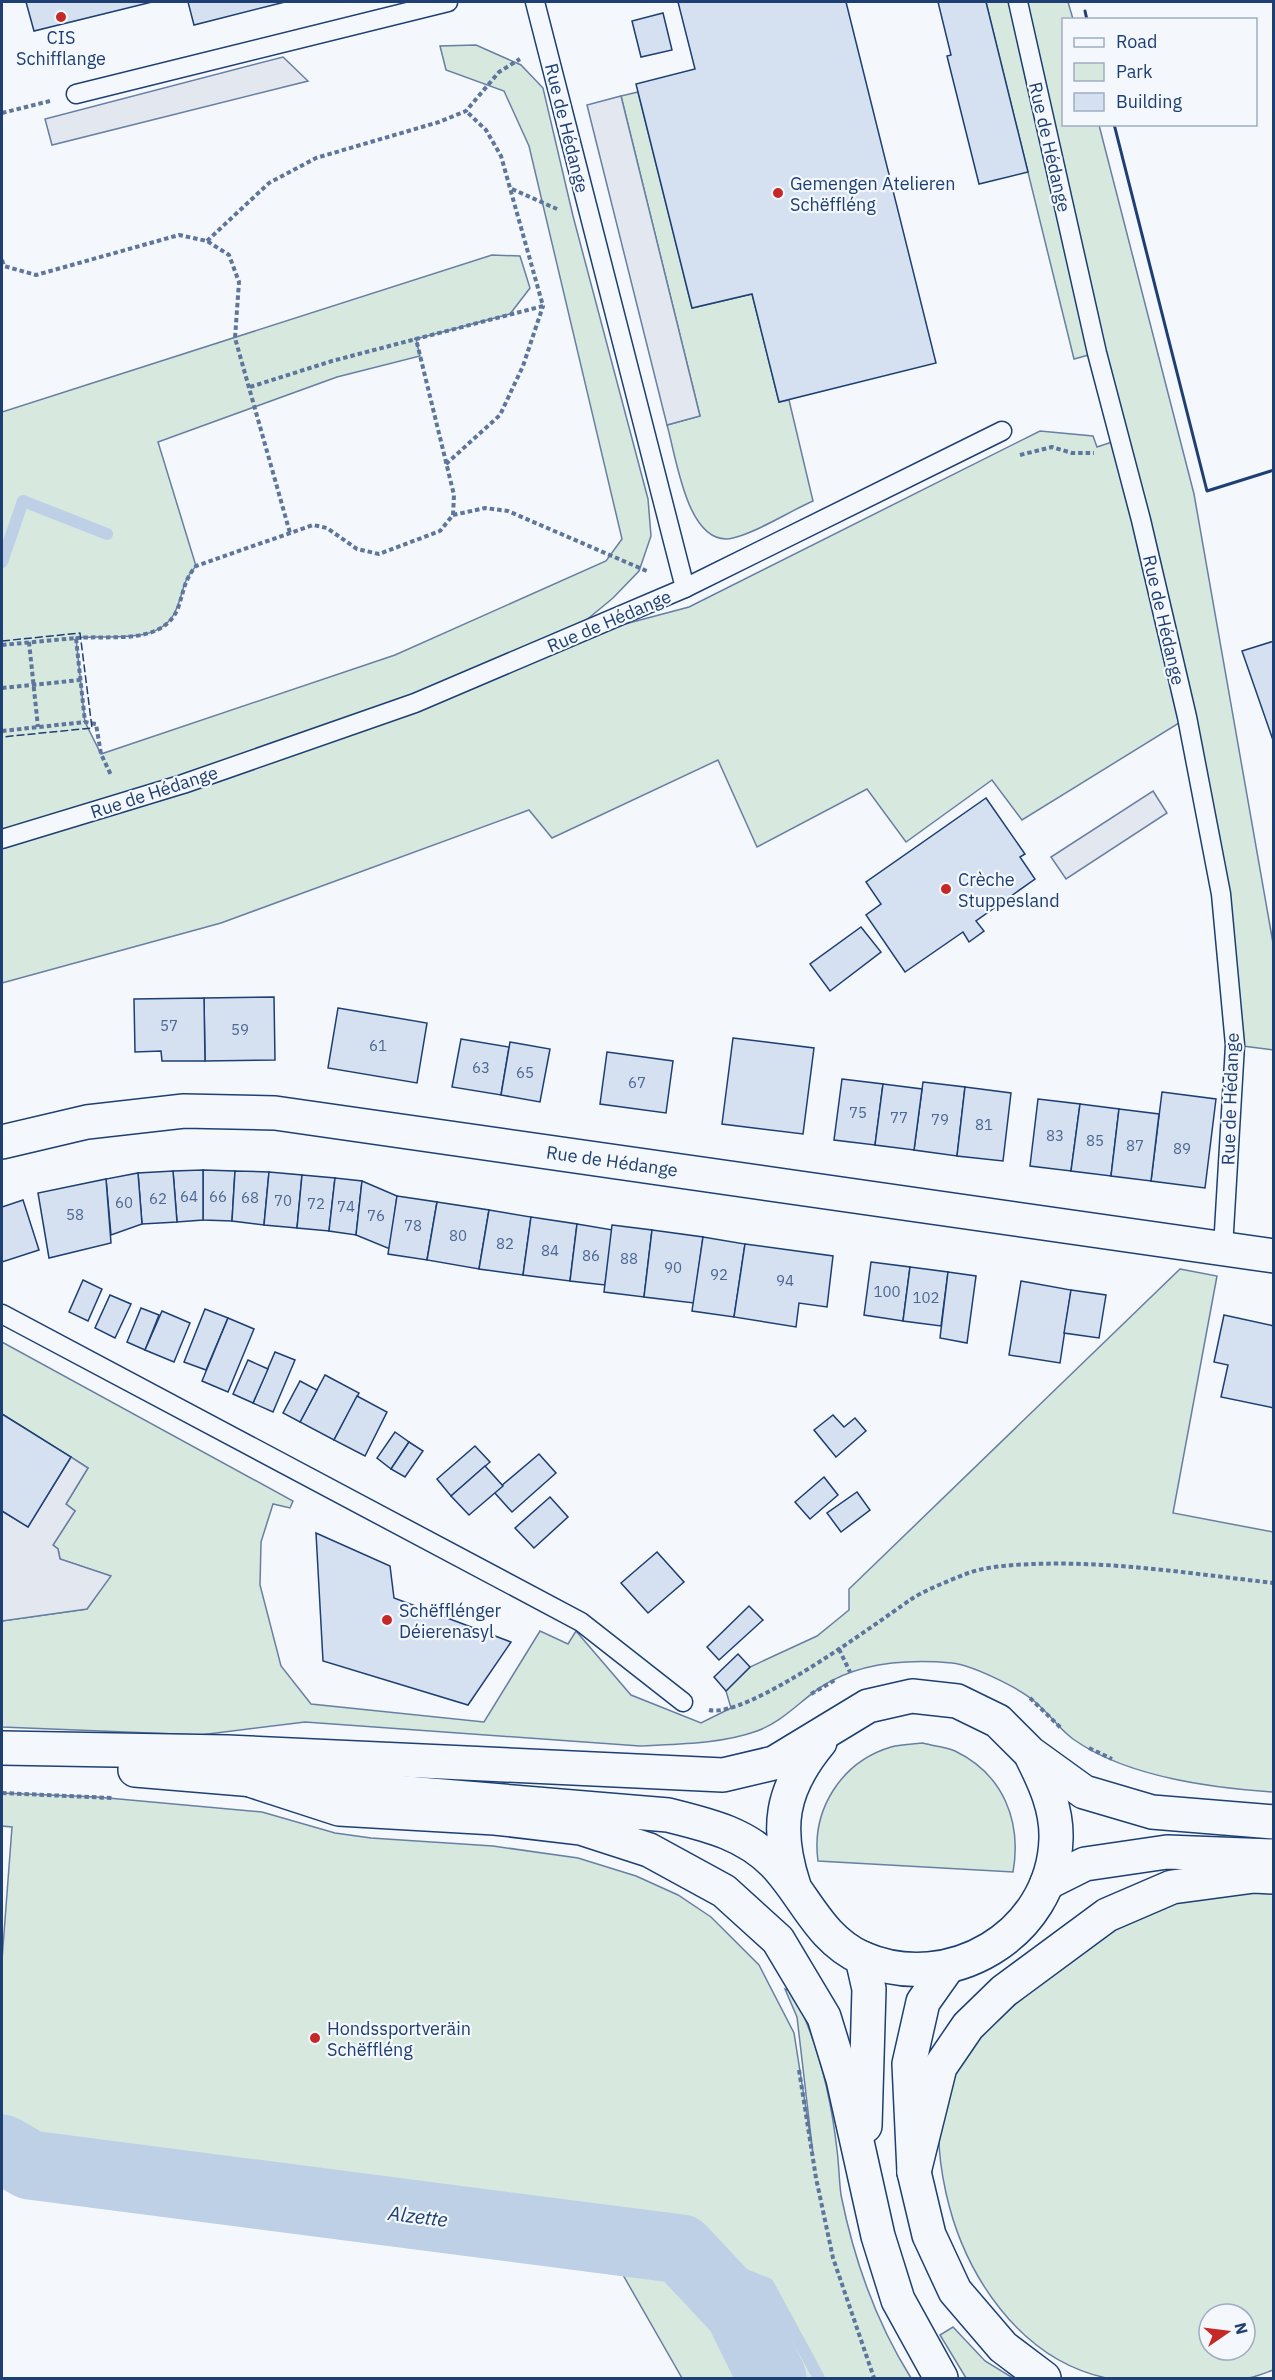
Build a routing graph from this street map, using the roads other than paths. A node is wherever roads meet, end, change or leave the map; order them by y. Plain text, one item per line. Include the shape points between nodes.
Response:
1 (448, 2) edge
2 (535, 2) edge
3 (1018, 2) edge
4 (76, 94) road end
5 (1002, 431) dead end
6 (685, 588) junction
7 (2, 839) edge
8 (2, 1142) edge
9 (1223, 1248) junction
10 (1274, 1256) edge
11 (2, 1314) edge
12 (683, 1702) road end
13 (829, 1730) junction
14 (2, 1748) edge
15 (1030, 1753) junction
16 (2, 1758) edge
17 (253, 1781) junction
18 (1274, 1822) edge
19 (1274, 1856) edge
20 (1274, 1877) edge
21 (1047, 1883) junction
22 (798, 1896) junction
23 (862, 1958) junction
24 (947, 1968) junction
25 (914, 2172) junction
26 (864, 2175) junction
27 (940, 2379) edge
28 (1044, 2379) edge

1 - 4 lane
2 - 6 lane, Rue de Hédange
3 - 9 lane, Rue de Hédange via 1097,353 1191,735 1221,894 1235,1045
5 - 6 lane
6 - 7 lane, Rue de Hédange via 415,703 124,802
8 - 9 main road, Rue de Hédange via 87,1122 184,1110 275,1113
9 - 10 main road, Rue de Hédange
11 - 12 lane via 582,1622
13 - 14 main road via 774,1763 723,1775 227,1752
13 - 15 main road via 868,1706 912,1696 957,1701 998,1721
13 - 22 main road via 801,1765 785,1807 783,1853
15 - 18 main road via 1084,1792 1152,1812
15 - 21 main road via 1050,1794 1053,1816 1056,1839
16 - 17 main road
17 - 22 main road via 668,1815 724,1829 751,1844 775,1865
17 - 26 main road via 339,1809 495,1818 581,1828 649,1850 724,1890 778,1940 824,2017 843,2079
19 - 21 main road via 1167,1852 1085,1864
20 - 25 main road via 1172,1887 1107,1915 1004,1991 968,2026 940,2067
21 - 24 main road via 1024,1922 989,1952
22 - 23 main road via 825,1933
23 - 24 main road via 904,1970
23 - 26 main road via 869,1989
24 - 25 main road via 923,2002 909,2064
25 - 28 main road via 929,2235 955,2292 1003,2347
26 - 27 main road via 898,2300

